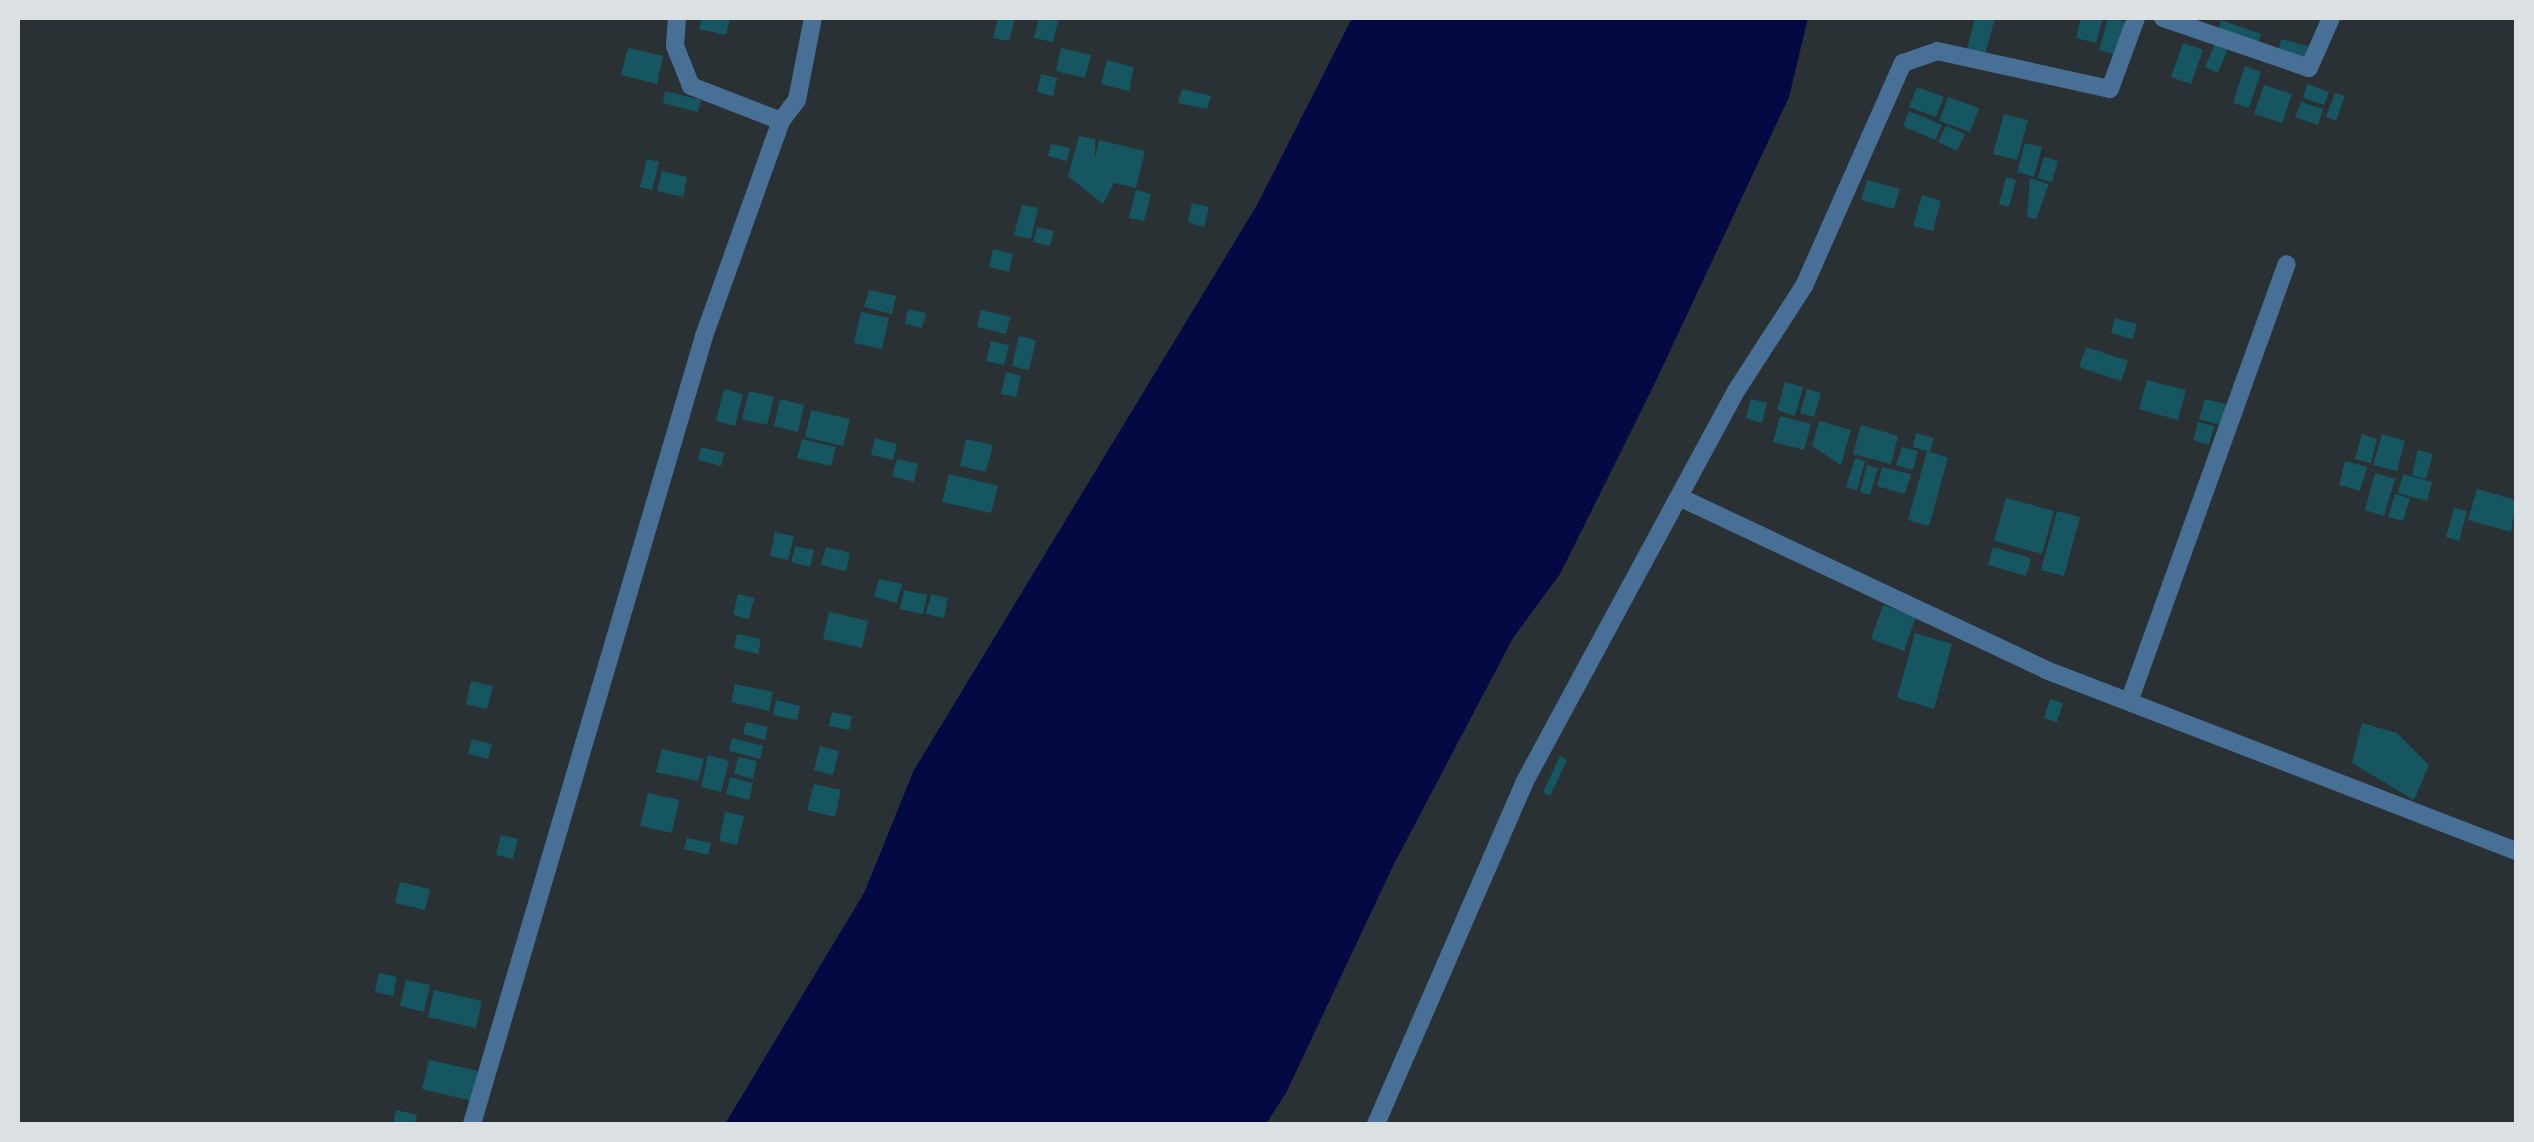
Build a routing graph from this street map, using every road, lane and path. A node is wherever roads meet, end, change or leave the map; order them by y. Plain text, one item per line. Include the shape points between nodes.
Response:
1 (677, 18) edge
2 (812, 18) edge
3 (2136, 18) edge
4 (2163, 18) edge
5 (2331, 18) edge
6 (781, 121) junction
7 (2287, 264) dead end
8 (1679, 497) junction
9 (2130, 698) junction
10 (2516, 851) edge
11 (472, 1124) edge
12 (1376, 1124) edge

1 - 6 street via 675,46 692,86
2 - 6 street via 797,100
3 - 8 street via 2110,89 1937,51 1903,64 1804,286
4 - 5 street via 2309,68
6 - 11 street via 698,354
7 - 9 street
8 - 9 street via 1916,612
8 - 12 street via 1524,783
9 - 10 street

